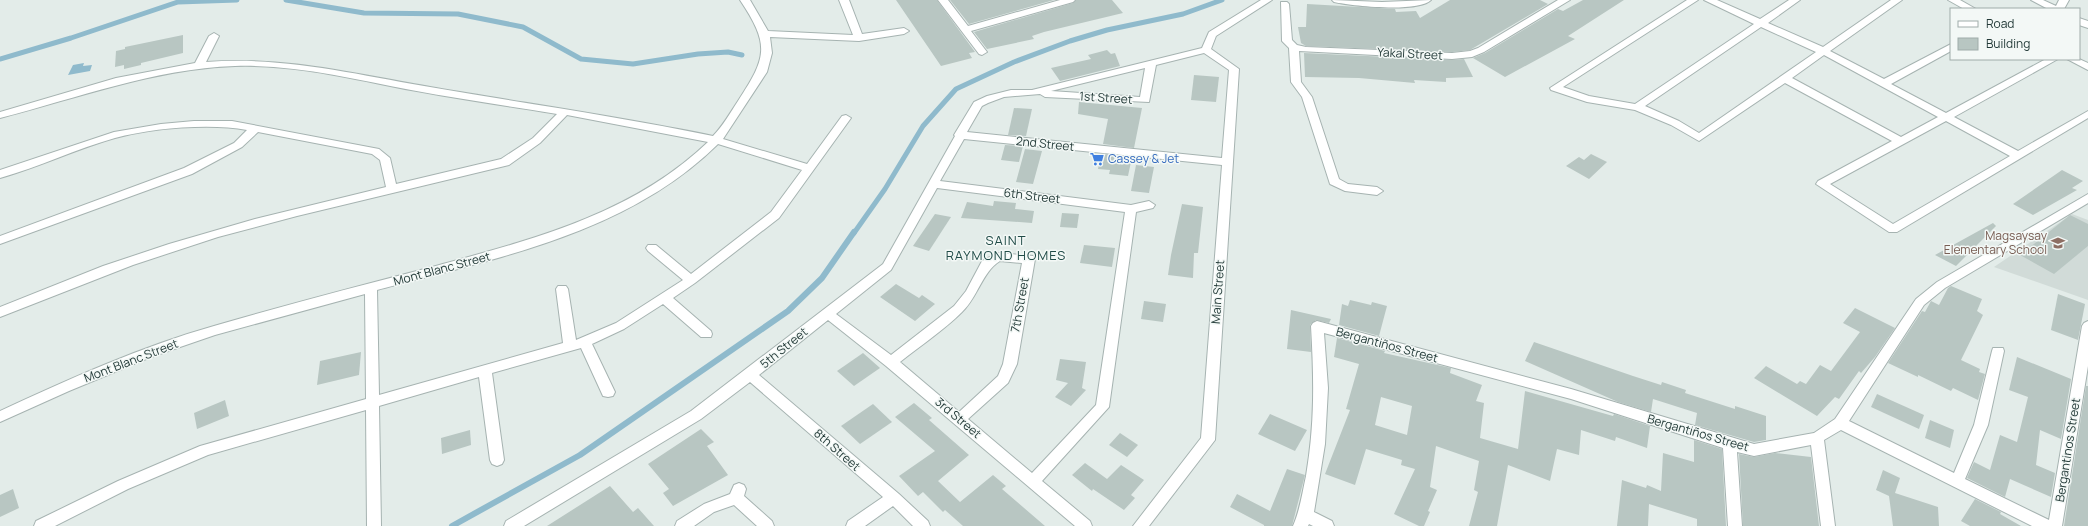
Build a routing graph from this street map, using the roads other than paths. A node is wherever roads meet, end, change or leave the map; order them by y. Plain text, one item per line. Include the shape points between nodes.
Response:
1 (745, 0) edge
2 (844, 0) edge
3 (943, 0) edge
4 (1070, 0) edge
5 (1268, 0) edge
6 (1337, 0) edge
7 (1426, 0) edge
8 (1565, 0) edge
9 (1693, 0) edge
10 (1709, 0) edge
11 (1795, 0) edge
12 (1897, 0) edge
13 (1953, 0) edge
14 (2036, 0) edge
15 (1287, 2) edge
16 (1969, 8) edge
17 (2052, 8) edge
18 (1761, 23) junction
19 (965, 30) junction
20 (904, 31) dead end
21 (764, 34) junction
22 (214, 36) dead end
23 (859, 38) junction
24 (1294, 47) junction
25 (1950, 48) edge
26 (1206, 50) junction
27 (982, 52) dead end
28 (1823, 52) junction
29 (2051, 60) edge
30 (2074, 60) edge
31 (1151, 64) junction
32 (199, 66) junction
33 (2088, 67) edge
34 (1784, 78) junction
35 (1883, 84) junction
36 (1032, 93) junction
37 (986, 99) joint
38 (1637, 107) junction
39 (563, 113) junction
40 (2088, 114) edge
41 (0, 115) edge
42 (1944, 116) junction
43 (846, 118) dead end
44 (256, 128) junction
45 (959, 135) junction
46 (715, 141) junction
47 (1900, 141) junction
48 (2017, 155) junction
49 (1227, 162) junction
50 (809, 168) junction
51 (0, 174) edge
52 (933, 184) junction
53 (392, 190) junction
54 (1377, 191) dead end
55 (2088, 198) edge
56 (1149, 205) dead end
57 (1131, 209) junction
58 (0, 240) edge
59 (652, 248) dead end
60 (691, 280) junction
61 (371, 288) junction
62 (562, 289) dead end
63 (664, 298) junction
64 (0, 312) edge
65 (828, 313) junction
66 (2088, 326) edge
67 (706, 334) dead end
68 (585, 342) junction
69 (570, 346) junction
70 (1998, 351) dead end
71 (891, 362) junction
72 (485, 369) junction
73 (750, 375) junction
74 (608, 392) dead end
75 (372, 401) junction
76 (0, 417) edge
77 (960, 419) junction
78 (1840, 424) junction
79 (1817, 438) junction
80 (1730, 444) junction
81 (497, 460) dead end
82 (1033, 480) junction
83 (1957, 482) junction
84 (894, 498) junction
85 (1303, 520) edge
86 (41, 526) edge
87 (374, 526) edge
88 (511, 526) edge
89 (682, 526) edge
90 (767, 526) edge
91 (853, 526) edge
92 (923, 526) edge
93 (1085, 526) edge
94 (1140, 526) edge
95 (1327, 526) edge
96 (1735, 526) edge
97 (1828, 526) edge
98 (2046, 526) edge
99 (2055, 526) edge

1 - 21 street, Mont Blanc Street
2 - 23 street
3 - 19 street
4 - 19 street
5 - 15 street
5 - 26 street via 1212,34
6 - 7 street via 1363,4 1399,4
8 - 24 street, Yakal Street via 1481,50 1464,55
9 - 38 street via 1555,88 1587,99
10 - 18 street
11 - 18 street
12 - 28 street
13 - 16 street
14 - 17 street
15 - 24 street via 1287,41
18 - 28 street
18 - 38 street
19 - 27 street
20 - 23 street
21 - 23 street
21 - 46 street, Mont Blanc Street via 767,52 762,72
22 - 32 street
24 - 54 street via 1296,82 1307,97 1334,181 1345,187
25 - 35 street
26 - 31 street, 1st Street
26 - 49 street, Main Street via 1234,69
28 - 34 street
28 - 35 street
29 - 42 street
30 - 33 street
31 - 36 street, 1st Street
31 - 36 street, 1st Street via 1145,100
32 - 39 street via 274,63 302,66
32 - 41 street via 113,82
34 - 38 street via 1699,138 1675,123
34 - 47 street
35 - 42 street
36 - 37 street, 1st Street via 1014,92
37 - 45 street, 5th Street via 978,104
39 - 46 street
39 - 53 street via 542,138 505,162
40 - 48 street
42 - 47 street
42 - 48 street
43 - 50 street
44 - 51 street via 232,124 194,124 122,134
44 - 53 street via 375,151 385,158
44 - 58 street via 238,145 188,171
45 - 49 street, 2nd Street
45 - 52 street, 5th Street
46 - 50 street
46 - 61 street, Mont Blanc Street via 678,174 596,219 519,247
47 - 48 street via 1822,184 1893,228
49 - 94 street, Main Street via 1208,440
50 - 60 street via 775,215
52 - 57 street, 6th Street
52 - 65 street, 5th Street via 887,267
53 - 64 street via 256,223 173,247 79,280
55 - 78 street, Bergantiños Street via 1941,285 1920,302
56 - 57 street, 6th Street
57 - 82 street via 1102,407
59 - 60 street
60 - 63 street
61 - 75 street
61 - 76 street, Mont Blanc Street via 213,331 146,354 64,387
62 - 69 street
63 - 67 street
63 - 68 street via 620,326
65 - 71 street, 3rd Street
65 - 73 street, 5th Street
66 - 99 street, Bergantinos Street
68 - 69 street
68 - 74 street
69 - 72 street
70 - 83 street via 1981,425
71 - 77 street, 3rd Street
71 - 77 street, 7th Street via 958,309 971,294 986,264 998,257 1029,259 1010,364 1003,379
72 - 75 street
72 - 81 street
73 - 84 street, 8th Street
73 - 88 street, 5th Street via 696,415
75 - 86 street via 205,450 122,486
75 - 87 street
77 - 82 street, 3rd Street
78 - 79 street, Bergantiños Street
78 - 83 street
79 - 80 street, Bergantiños Street via 1754,450
79 - 97 street
80 - 85 street, Bergantiños Street via 1571,394 1317,326 1321,388 1318,444
80 - 96 street
82 - 93 street, 3rd Street
83 - 98 street
84 - 91 street
84 - 92 street, 8th Street
85 - 95 street
89 - 90 street via 737,494

